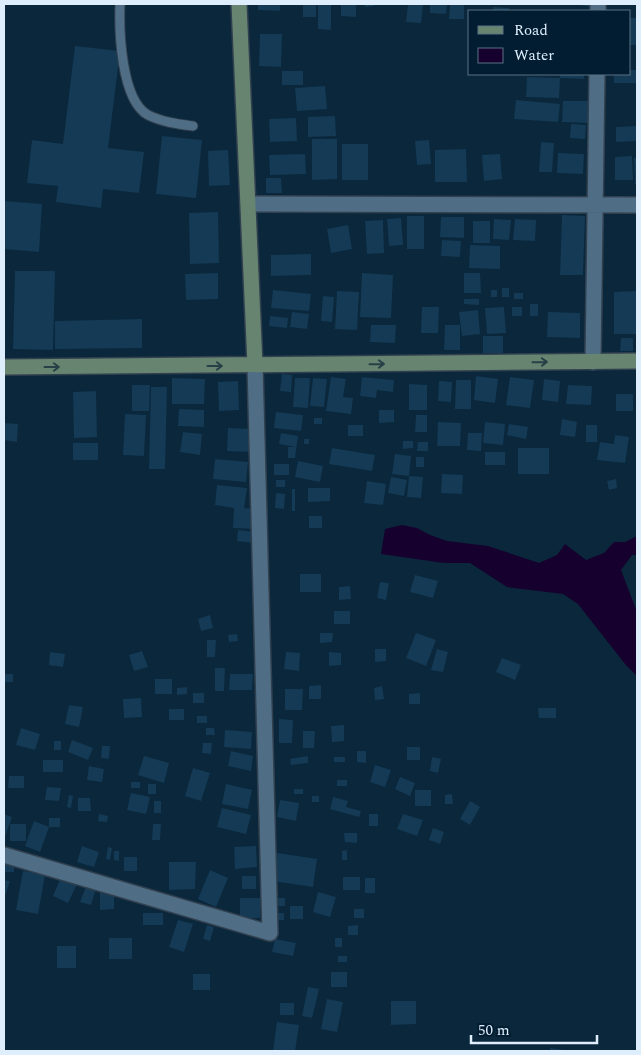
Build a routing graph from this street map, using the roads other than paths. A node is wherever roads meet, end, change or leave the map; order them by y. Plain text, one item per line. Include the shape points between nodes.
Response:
1 (120, 4) edge
2 (239, 4) edge
3 (597, 75) edge
4 (193, 126) dead end
5 (249, 204) junction
6 (596, 205) junction
7 (637, 205) edge
8 (637, 361) edge
9 (593, 362) junction
10 (255, 365) junction
11 (4, 367) edge
12 (4, 855) edge

1 - 4 lane via 119,33 132,97 147,114
2 - 5 street
3 - 6 street
5 - 6 street
5 - 10 street
6 - 7 street
6 - 9 street
8 - 9 street
10 -> 9 street
11 -> 10 street
10 - 12 street via 270,933

